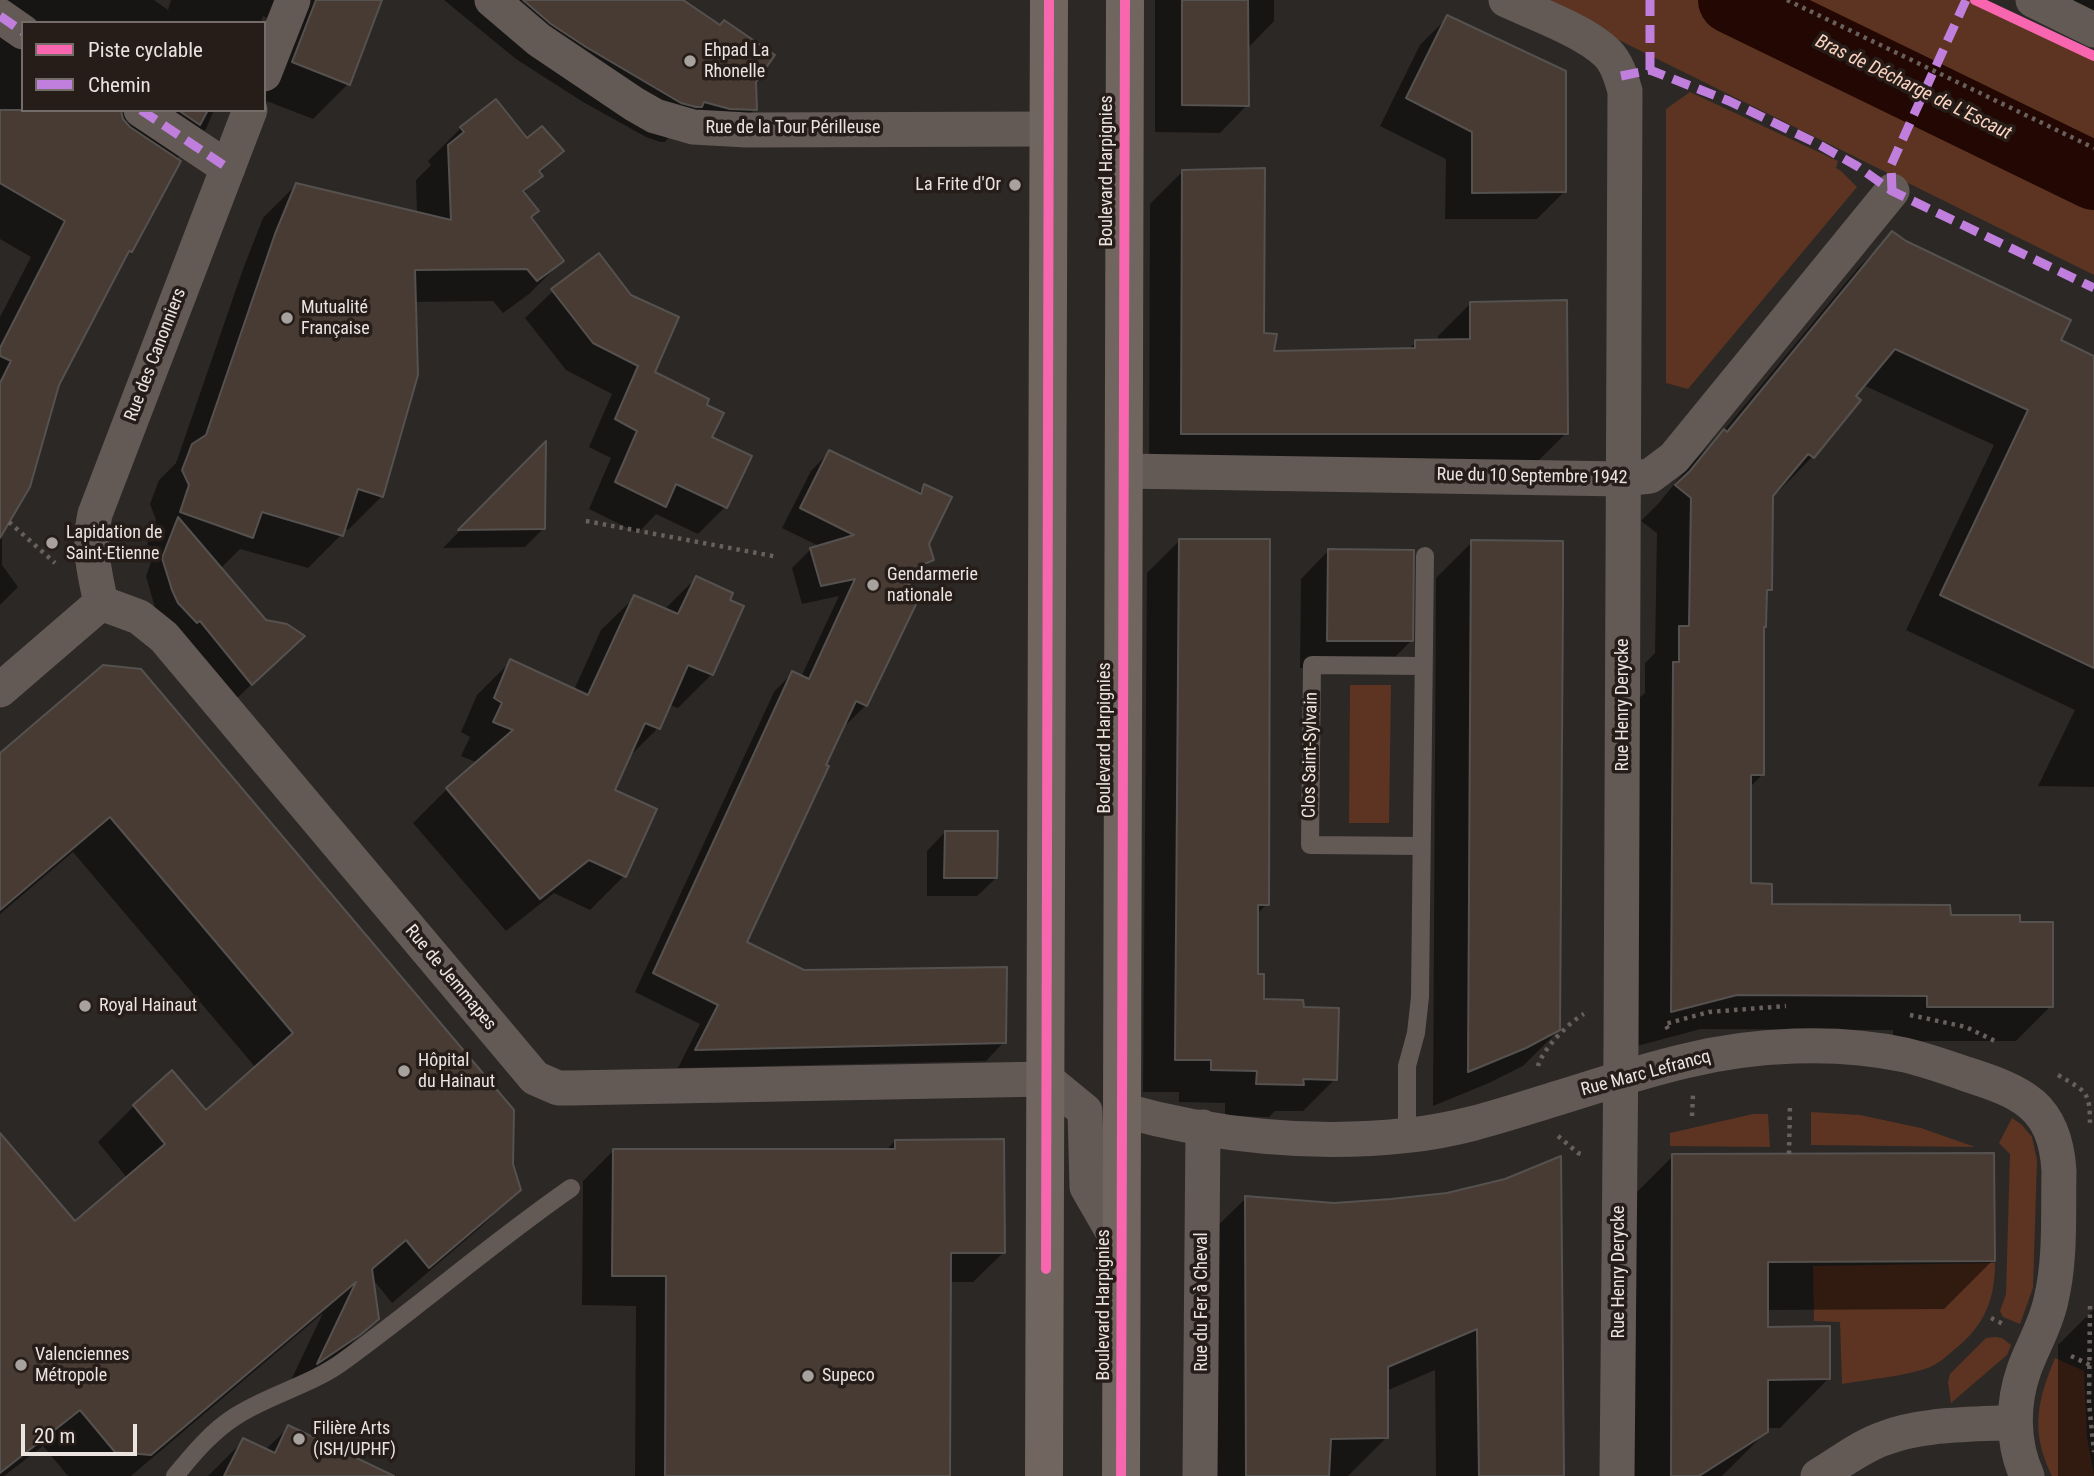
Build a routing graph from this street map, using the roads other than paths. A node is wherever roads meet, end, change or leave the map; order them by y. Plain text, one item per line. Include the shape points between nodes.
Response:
1 (293, 0) edge
2 (492, 0) edge
3 (1049, 0) edge
4 (1125, 0) edge
5 (1506, 0) edge
6 (2033, 0) edge
7 (0, 16) edge
8 (2094, 30) edge
9 (21, 31) edge
10 (266, 69) edge
11 (144, 112) edge
12 (249, 112) edge
13 (1049, 129) junction
14 (228, 168) junction
15 (1892, 191) dead end
16 (1123, 471) junction
17 (1623, 479) junction
18 (1425, 556) dead end
19 (101, 603) junction
20 (1423, 666) junction
21 (0, 690) edge
22 (1421, 846) junction
23 (1046, 1079) junction
24 (1620, 1079) junction
25 (1122, 1110) junction
26 (1203, 1127) junction
27 (1407, 1136) junction
28 (570, 1188) dead end
29 (1121, 1246) junction
30 (2015, 1422) junction
31 (175, 1476) edge
32 (1044, 1476) edge
33 (1121, 1476) edge
34 (1200, 1476) edge
35 (1618, 1476) edge
36 (1818, 1476) edge
37 (2027, 1476) edge

1 - 10 street
2 - 13 street, Rue de la Tour Périlleuse via 539,40 634,104 655,116 693,127
3 - 13 main road
4 - 16 main road, Boulevard Harpignies
5 - 17 street, Rue Henry Derycke via 1581,35 1606,52 1621,76 1626,109
6 - 8 street
7 - 9 street
11 - 14 street
12 - 14 street, Rue des Canonniers
13 - 23 main road
14 - 19 street, Rue des Canonniers via 95,513 92,562
15 - 17 street, Rue du 10 Septembre 1942 via 1674,458 1650,476
16 - 17 street, Rue du 10 Septembre 1942
16 - 25 main road, Boulevard Harpignies
17 - 24 street, Rue Henry Derycke
18 - 20 lane
19 - 21 street
19 - 23 street, Rue de Jemmapes via 139,617 164,637 524,1066 546,1084 595,1088
20 - 22 lane
20 - 22 lane, Clos Saint-Sylvain via 1312,665 1310,845
22 - 27 lane via 1420,997 1408,1066
23 - 29 street, Boulevard Harpignies via 1086,1111 1087,1187
23 - 32 main road
24 - 27 street, Rue Marc Lefrancq via 1460,1127
24 - 30 street, Rue Marc Lefrancq via 1736,1052 1822,1046 1929,1062 2018,1093 2042,1113 2058,1154 2055,1281 2045,1320 2024,1369
24 - 35 street, Rue Henry Derycke
25 - 26 street, Rue Marc Lefrancq
25 - 29 main road, Boulevard Harpignies
26 - 27 street, Rue Marc Lefrancq via 1317,1140
26 - 34 street, Rue du Fer à Cheval
28 - 31 lane via 344,1362 234,1416
29 - 33 main road, Boulevard Harpignies
30 - 36 street via 1901,1433 1870,1444
30 - 37 street, Rue Marc Lefrancq via 2018,1452

